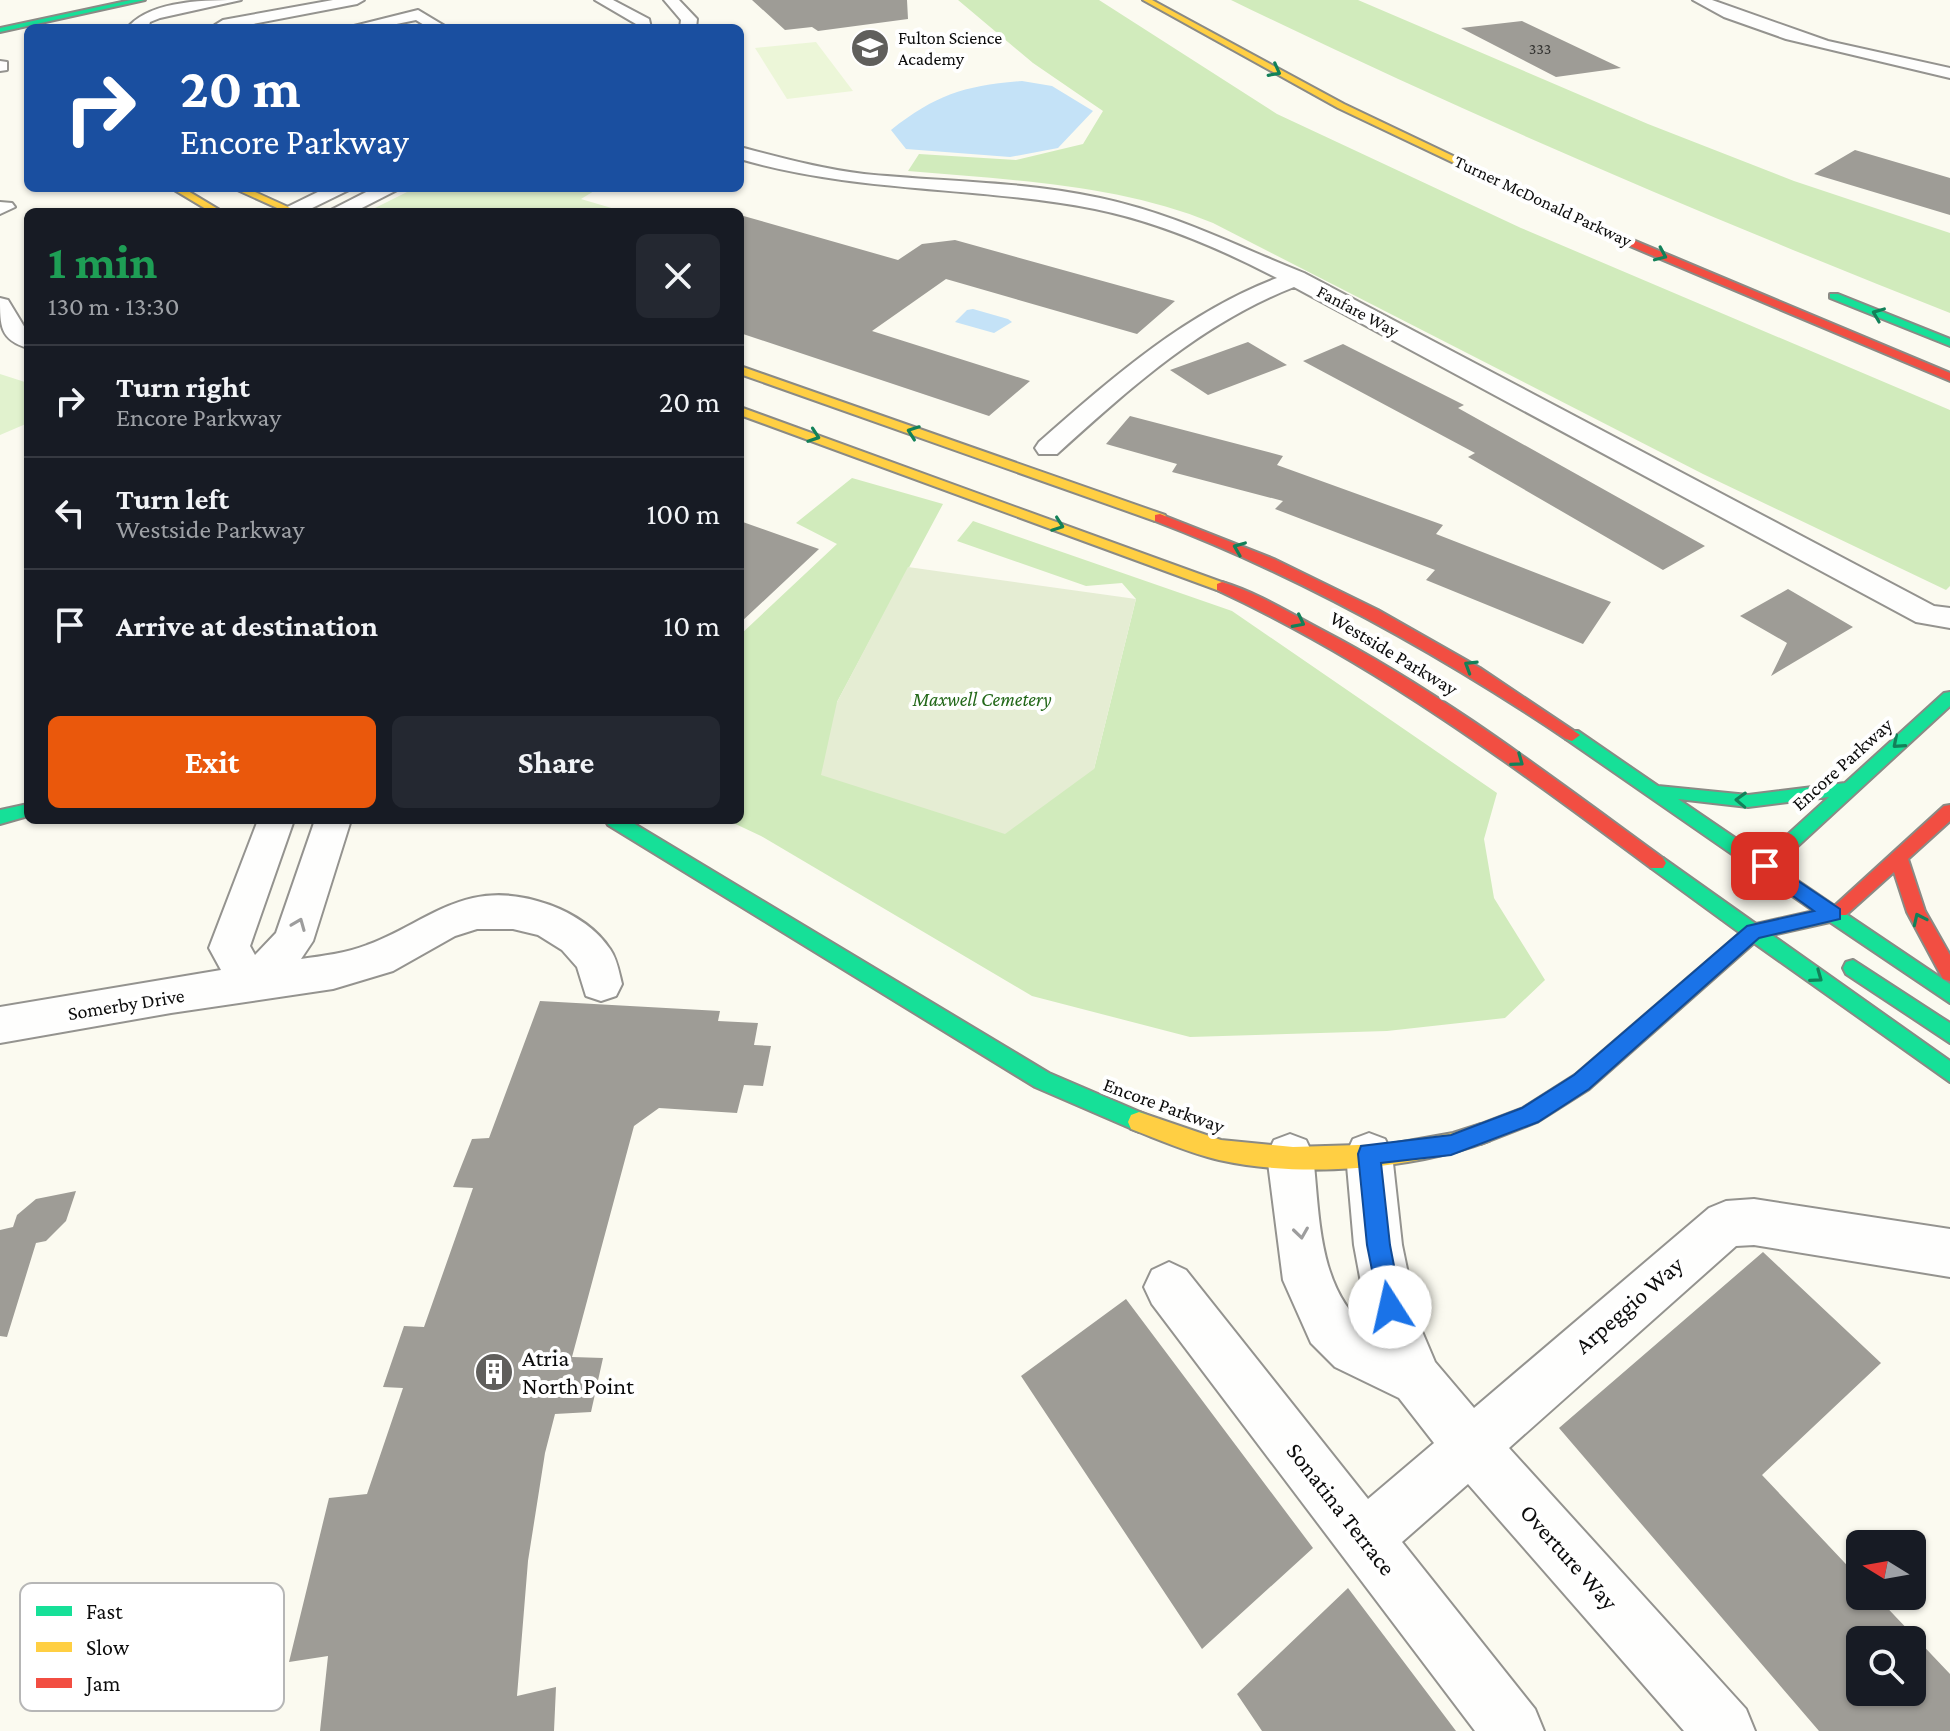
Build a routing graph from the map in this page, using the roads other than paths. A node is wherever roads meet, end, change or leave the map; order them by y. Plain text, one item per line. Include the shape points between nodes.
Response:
1 (141, 0) edge
2 (234, 0) edge
3 (357, 0) edge
4 (393, 0) edge
5 (602, 0) edge
6 (671, 0) edge
7 (1147, 0) edge
8 (1700, 0) edge
9 (1734, 0) edge
10 (35, 1) edge
11 (8, 6) dead end
12 (294, 12) junction
13 (418, 15) junction
14 (64, 23) edge
15 (139, 24) edge
16 (228, 24) edge
17 (314, 24) edge
18 (374, 24) edge
19 (433, 24) edge
20 (641, 24) edge
21 (688, 24) edge
22 (24, 25) edge
23 (0, 30) edge
24 (24, 32) edge
25 (24, 33) edge
26 (0, 39) edge
27 (1950, 62) edge
28 (1950, 73) edge
29 (744, 154) edge
30 (183, 192) edge
31 (247, 192) edge
32 (334, 192) edge
33 (382, 192) edge
34 (211, 208) edge
35 (281, 208) edge
36 (299, 208) edge
37 (346, 208) edge
38 (1296, 278) junction
39 (1814, 288) dead end
40 (3, 317) edge
41 (24, 340) edge
42 (1950, 343) edge
43 (744, 371) edge
44 (1950, 377) edge
45 (744, 412) edge
46 (948, 445) junction
47 (1048, 448) junction
48 (1068, 487) junction
49 (1938, 616) edge
50 (1950, 647) edge
51 (1950, 697) edge
52 (1651, 788) junction
53 (1846, 789) junction
54 (24, 811) edge
55 (1950, 811) edge
56 (0, 817) edge
57 (621, 824) edge
58 (328, 833) edge
59 (270, 836) edge
60 (1899, 860) junction
61 (1765, 866) junction
62 (1834, 914) junction
63 (1754, 932) junction
64 (1806, 946) dead end
65 (1837, 959) dead end
66 (1950, 973) edge
67 (601, 984) dead end
68 (253, 986) junction
69 (1950, 995) edge
70 (0, 1025) edge
71 (1950, 1034) edge
72 (1950, 1073) edge
73 (1369, 1154) junction
74 (1290, 1155) junction
75 (1950, 1253) edge
76 (1169, 1287) dead end
77 (1417, 1380) junction
78 (1469, 1444) junction
79 (1364, 1539) junction
80 (1513, 1731) edge
81 (1724, 1731) edge

1 - 14 main road
2 - 15 street via 159,13
3 - 12 street
4 - 13 street
5 - 20 street
6 - 21 street
7 -> 44 main road, Turner McDonald Parkway via 1294,82 1442,155
8 - 28 street via 1806,39
9 - 27 street via 1836,36
10 - 14 main road
11 - 22 main road
12 - 16 street
12 - 17 street
13 - 18 street
13 - 19 street
23 - 24 main road
25 - 26 main road
29 - 38 street, Fanfare Way via 849,178 1043,195 1132,211 1221,240
30 - 34 main road
31 - 35 main road
32 - 36 street
33 - 37 street
38 - 47 street via 1207,319 1133,372
38 - 49 street, Fanfare Way
42 -> 39 main road
40 - 41 street
46 -> 43 main road, Westside Parkway
45 -> 63 main road, Westside Parkway via 1176,568 1284,614 1427,696
46 - 47 main road via 1022,455
46 - 48 main road, Westside Parkway
47 - 48 main road via 1054,470
52 -> 48 main road, Westside Parkway via 1489,678 1346,596 1199,532
49 - 50 street, Fanfare Way
51 -> 53 main road, Encore Parkway
53 -> 52 main road via 1748,801
52 - 61 main road, Westside Parkway
53 - 61 main road, Encore Parkway
54 - 56 main road
55 - 60 main road, Encore Parkway
57 - 74 main road, Encore Parkway via 1042,1080 1124,1117 1230,1152
58 - 59 street
68 -> 58 street via 293,941
59 - 68 street via 229,948
60 - 62 main road, Encore Parkway
66 -> 60 main road via 1916,912
61 - 62 main road, Westside Parkway
61 - 63 main road
62 - 63 main road, Encore Parkway
62 - 69 main road, Westside Parkway
63 - 64 main road
63 -> 72 main road, Westside Parkway
63 - 73 main road, Encore Parkway via 1582,1082 1530,1115 1451,1145
65 - 71 main road
67 - 68 street, Somerby Drive via 596,961 576,938 548,921 513,913 476,913 441,925 379,959
68 - 70 street, Somerby Drive
73 - 74 main road, Encore Parkway
73 - 77 street, Overture Way via 1393,1325
74 -> 77 street, Overture Way via 1306,1268 1325,1319 1344,1343
75 - 78 street, Arpeggio Way via 1754,1222 1726,1224
76 - 79 street, Sonatina Terrace
77 - 78 street, Overture Way
78 - 79 street, Arpeggio Way
78 - 81 street, Overture Way
79 - 80 street, Sonatina Terrace

